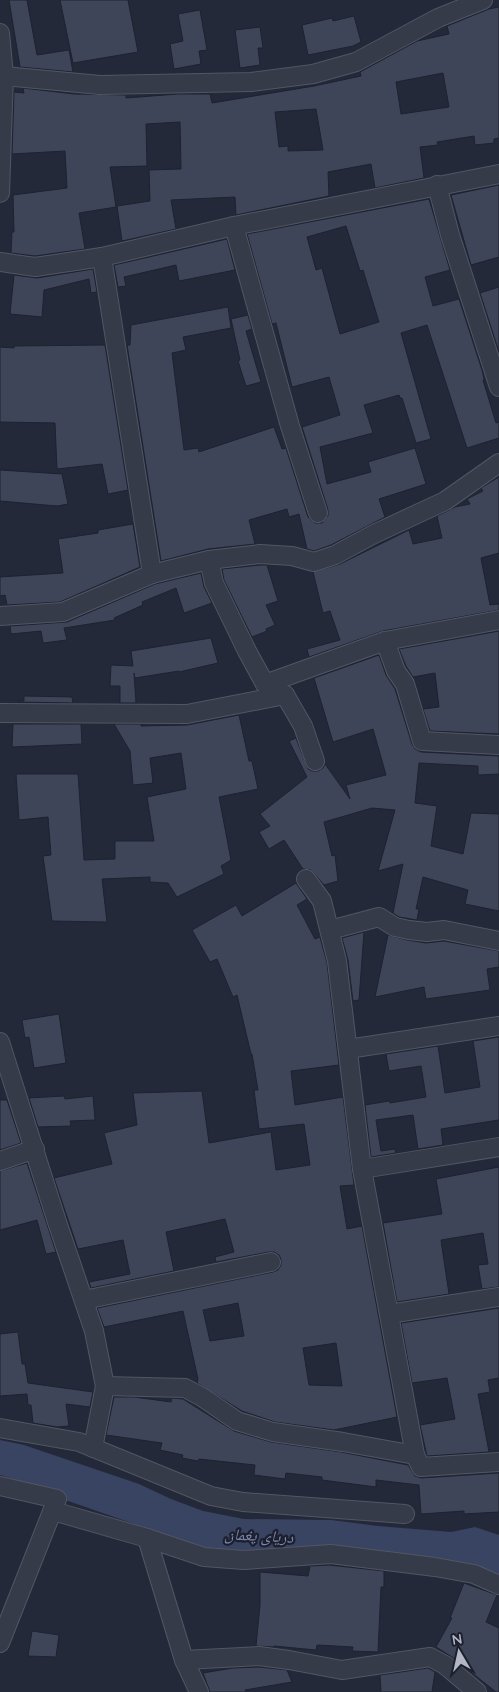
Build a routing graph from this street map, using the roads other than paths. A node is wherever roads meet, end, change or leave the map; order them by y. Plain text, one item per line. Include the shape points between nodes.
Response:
1 (483, 0) edge
2 (0, 33) edge
3 (4, 76) junction
4 (1, 137) edge
5 (499, 174) edge
6 (437, 185) junction
7 (0, 193) edge
8 (234, 226) junction
9 (102, 257) junction
10 (0, 262) edge
11 (499, 387) edge
12 (499, 463) edge
13 (318, 513) dead end
14 (209, 560) junction
15 (152, 574) junction
16 (0, 616) edge
17 (499, 620) edge
18 (385, 641) junction
19 (265, 684) junction
20 (285, 695) junction
21 (0, 713) edge
22 (499, 745) edge
23 (315, 761) dead end
24 (306, 879) dead end
25 (330, 930) junction
26 (499, 942) edge
27 (499, 1026) edge
28 (0, 1042) edge
29 (348, 1049) junction
30 (499, 1147) edge
31 (35, 1149) junction
32 (0, 1160) edge
33 (362, 1169) junction
34 (271, 1262) dead end
35 (499, 1297) edge
36 (84, 1300) junction
37 (389, 1314) junction
38 (105, 1386) junction
39 (0, 1428) edge
40 (93, 1448) junction
41 (415, 1455) junction
42 (499, 1462) edge
43 (0, 1486) edge
44 (53, 1512) junction
45 (405, 1514) dead end
46 (147, 1538) junction
47 (499, 1585) edge
48 (0, 1643) edge
49 (184, 1660) junction
50 (199, 1692) edge
51 (477, 1692) edge

1 - 3 street via 438,18 356,62 313,74 251,82 100,85
2 - 3 street
3 - 4 street
4 - 7 street
5 - 6 street
6 - 8 street
6 - 11 street
8 - 9 street
8 - 13 street
9 - 10 street via 35,266
9 - 15 street
12 - 14 street via 446,501 335,555 314,562 292,556 260,554
14 - 15 street
14 - 19 street via 214,583
15 - 16 street via 63,612
17 - 18 street
18 - 19 street
18 - 22 street via 396,671 405,684 422,742
19 - 20 street
20 - 21 street via 187,714
20 - 23 street via 303,726
24 - 25 street via 322,901
25 - 26 street via 379,917 402,929 421,932 444,930
25 - 29 street
27 - 29 street
28 - 31 street
29 - 33 street
30 - 33 street
31 - 32 street
31 - 36 street
33 - 37 street
34 - 36 street
35 - 37 street
36 - 38 street via 94,1330
37 - 41 street
38 - 40 street
38 - 41 street via 185,1388 237,1421 273,1432
39 - 40 street via 80,1442
40 - 45 street via 211,1496 243,1502
41 - 42 street via 421,1467
43 - 44 street via 57,1499
44 - 46 street
44 - 48 street
46 - 47 street via 204,1557 244,1560 331,1554 474,1574
46 - 49 street
49 - 50 street
49 - 51 street via 259,1656 342,1670 430,1657 445,1665

